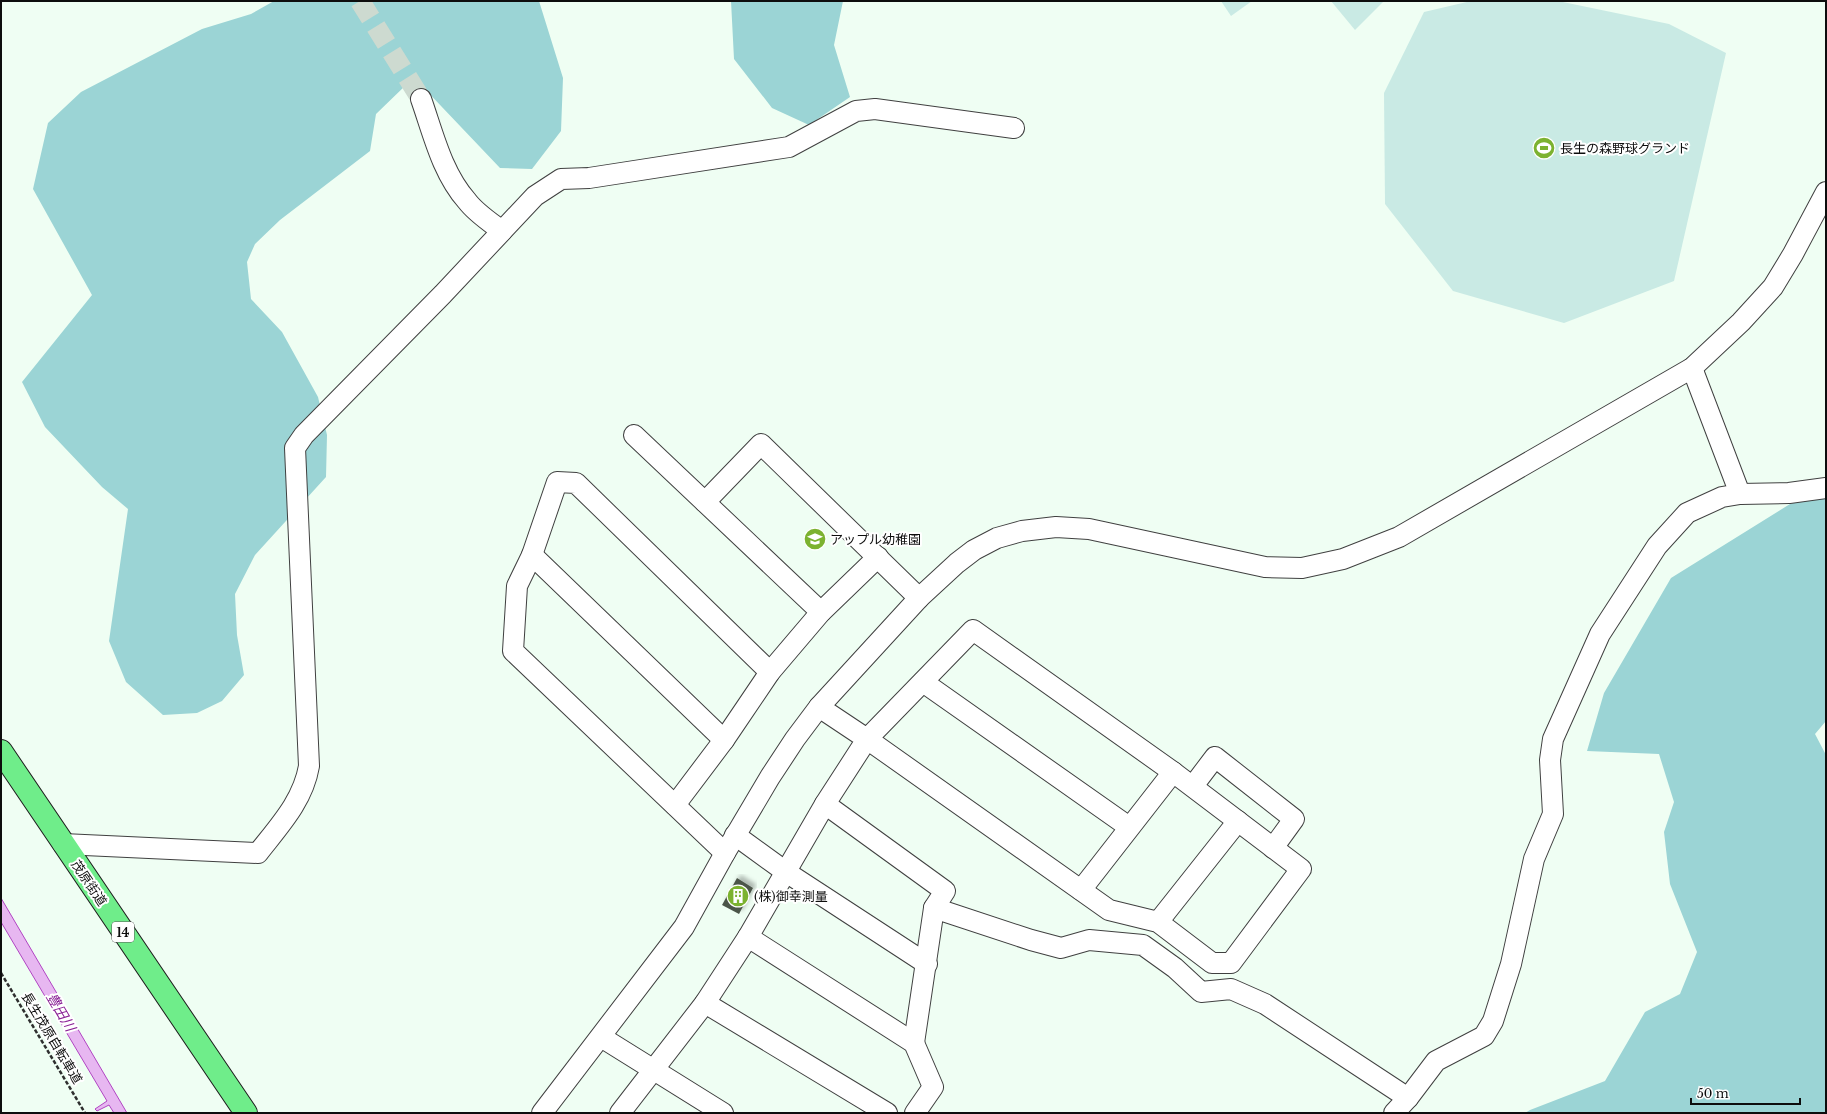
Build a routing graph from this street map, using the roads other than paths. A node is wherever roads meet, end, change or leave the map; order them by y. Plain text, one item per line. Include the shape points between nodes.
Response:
1 (421, 98) tunnel mouth
2 (1014, 128) dead end
3 (1826, 192) edge
4 (502, 231) junction
5 (1692, 368) junction
6 (634, 435) dead end
7 (1826, 488) edge
8 (1740, 494) junction
9 (704, 502) junction
10 (532, 555) junction
11 (878, 557) junction
12 (919, 598) junction
13 (821, 612) junction
14 (770, 672) junction
15 (923, 682) junction
16 (819, 707) junction
17 (868, 739) junction
18 (724, 740) junction
19 (1, 751) edge
20 (1173, 772) junction
21 (1193, 786) junction
22 (825, 804) junction
23 (675, 805) junction
24 (1238, 821) junction
25 (1129, 827) junction
26 (735, 835) junction
27 (63, 844) junction
28 (1273, 848) junction
29 (725, 853) junction
30 (786, 872) junction
31 (1081, 890) junction
32 (934, 908) junction
33 (1158, 922) junction
34 (748, 937) junction
35 (927, 964) junction
36 (704, 1003) junction
37 (601, 1037) junction
38 (914, 1043) junction
39 (655, 1070) junction
40 (1408, 1098) junction
41 (246, 1113) edge
42 (542, 1113) edge
43 (620, 1113) edge
44 (721, 1113) edge
45 (887, 1113) edge
46 (915, 1113) edge
47 (1394, 1113) edge

1 - 4 street via 443,162 456,188 468,203
2 - 4 street via 875,109 856,111 789,147 589,178 561,179 535,196
3 - 5 street via 1772,287 1736,327
4 - 27 street via 304,435 295,448 309,766 306,782 297,802 258,854
5 - 8 street
5 - 12 street via 1399,537 1343,559 1302,568 1265,567 1089,529 1056,527 1022,531 997,538 974,550 957,563
6 - 9 street
7 - 8 street via 1789,493
8 - 40 street via 1722,497 1687,514 1657,546 1600,634 1553,739 1550,760 1554,814 1534,859 1511,964 1493,1021 1484,1036 1436,1061
9 - 11 street via 761,444
9 - 13 street
10 - 14 street via 557,482 576,483
10 - 18 street
10 - 23 street via 517,586 513,651
11 - 12 street
11 - 13 street
12 - 16 street
13 - 14 street
14 - 18 street
15 - 17 street
15 - 20 street via 973,630
15 - 25 street
16 - 17 street
16 - 26 street via 774,770
17 - 22 street
17 - 31 street
18 - 23 street
19 - 27 main road, 茂原街道 / 14
20 - 21 street
20 - 25 street
21 - 24 street
21 - 28 street via 1216,757 1294,819
22 - 30 street
22 - 32 street via 945,891
23 - 29 street
24 - 28 street
24 - 33 street
25 - 31 street
26 - 29 street
26 - 30 street
27 - 41 main road, 茂原街道 / 14
28 - 33 street via 1301,869 1231,963 1212,964
29 - 37 street via 684,927
30 - 34 street
30 - 35 street
31 - 33 street via 1109,910
32 - 35 street
32 - 40 street via 1061,948 1090,940 1144,946 1175,968 1201,992 1231,989 1265,1004
34 - 36 street
34 - 38 street
35 - 38 street
36 - 39 street
36 - 45 street
37 - 39 street
37 - 42 street
38 - 46 street via 933,1087
39 - 43 street
39 - 44 street
40 - 47 street

